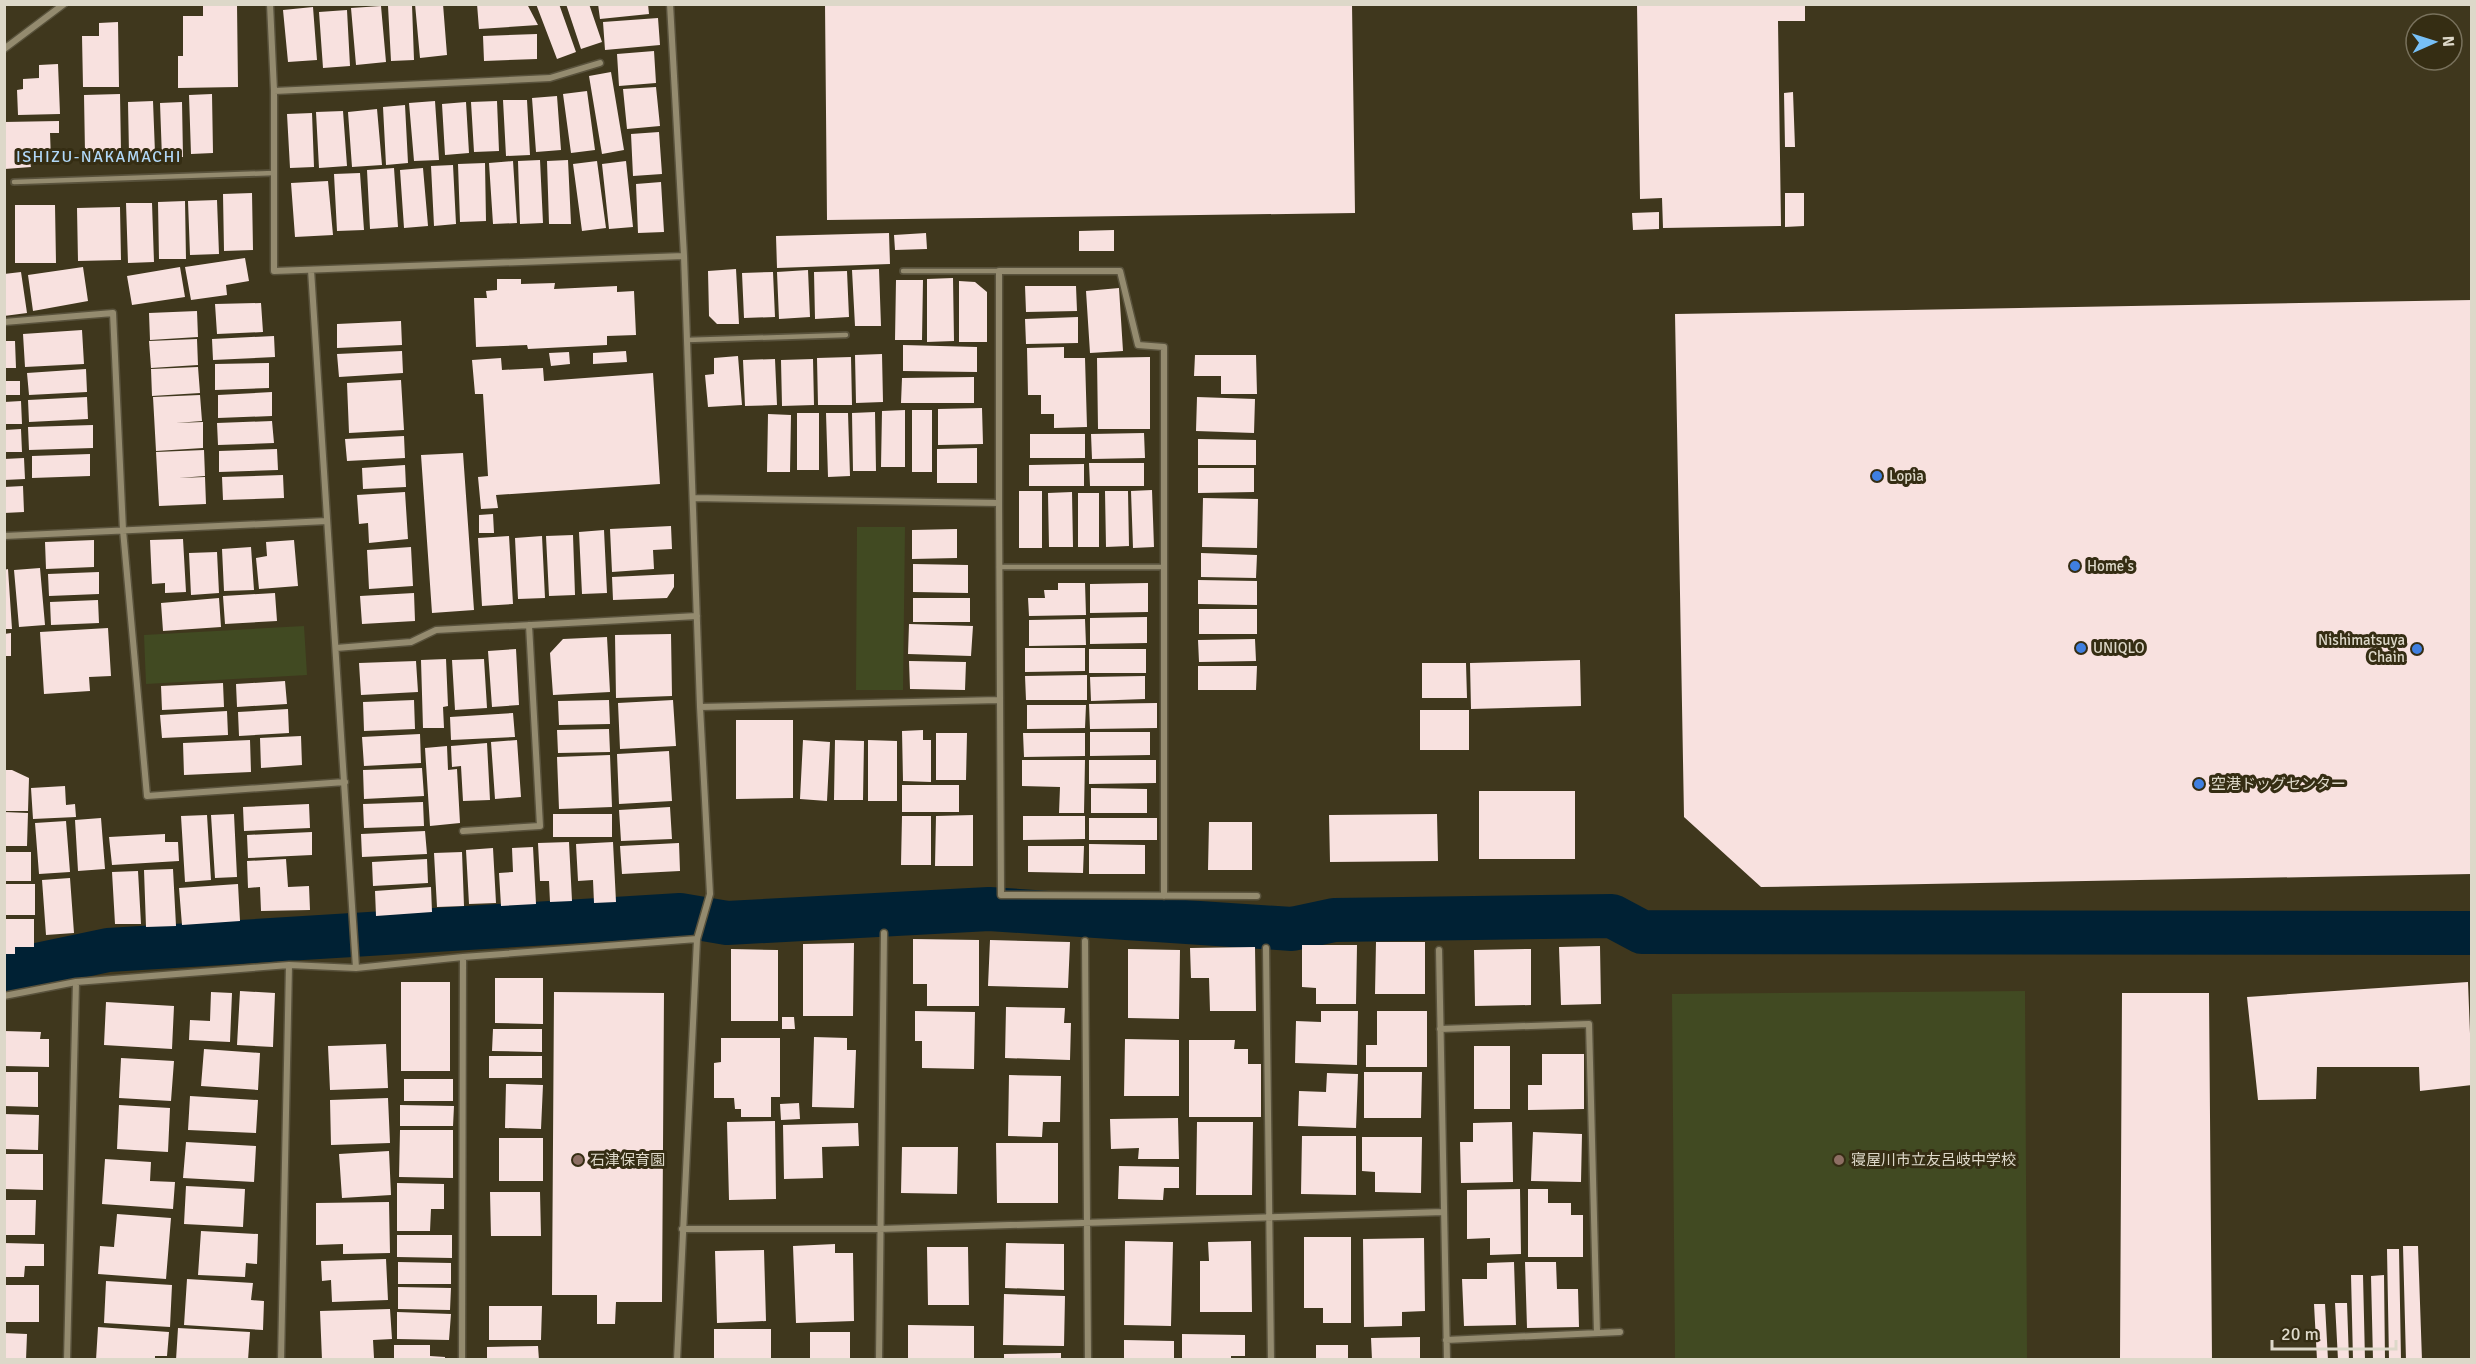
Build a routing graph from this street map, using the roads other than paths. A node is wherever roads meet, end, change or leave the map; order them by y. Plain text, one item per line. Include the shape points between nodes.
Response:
1 (63, 4) edge
2 (270, 4) edge
3 (670, 4) edge
4 (4, 49) edge
5 (600, 63) dead end
6 (274, 91) junction
7 (274, 173) junction
8 (14, 182) dead end
9 (684, 256) junction
10 (311, 270) junction
11 (903, 271) dead end
12 (999, 271) junction
13 (4, 322) edge
14 (846, 335) dead end
15 (687, 340) junction
16 (693, 498) junction
17 (999, 503) junction
18 (327, 521) junction
19 (123, 530) junction
20 (4, 536) edge
21 (999, 567) junction
22 (1164, 567) junction
23 (697, 616) junction
24 (529, 625) junction
25 (336, 648) junction
26 (999, 700) junction
27 (700, 707) junction
28 (345, 782) junction
29 (463, 831) dead end
30 (1164, 896) junction
31 (1257, 896) dead end
32 (884, 933) dead end
33 (697, 939) junction
34 (1085, 941) dead end
35 (1266, 948) dead end
36 (1439, 950) dead end
37 (463, 957) junction
38 (289, 965) junction
39 (356, 968) junction
40 (76, 982) junction
41 (4, 996) edge
42 (1440, 1029) junction
43 (1444, 1212) junction
44 (1270, 1217) junction
45 (1087, 1223) junction
46 (682, 1229) junction
47 (879, 1229) junction
48 (1620, 1332) dead end
49 (1597, 1333) junction
50 (1446, 1340) junction
51 (67, 1359) edge
52 (281, 1359) edge
53 (462, 1359) edge
54 (677, 1359) edge
55 (879, 1359) edge
56 (1088, 1359) edge
57 (1271, 1359) edge
58 (1447, 1359) edge

1 - 4 street
2 - 6 street
3 - 9 street
5 - 6 street via 550,78
6 - 7 street
7 - 8 lane
7 - 10 street via 274,271
9 - 10 street
9 - 15 street
10 - 18 street
11 - 12 lane
12 - 17 street
12 - 22 street via 1120,271 1138,345 1164,347
13 - 19 street via 113,313
14 - 15 lane
15 - 16 street
16 - 17 street
16 - 23 street
17 - 21 street
18 - 19 street
18 - 25 street
19 - 20 street
19 - 28 street via 147,796
21 - 22 lane
21 - 26 street
22 - 30 street
23 - 24 street
23 - 27 street
24 - 25 street via 436,630 411,642
24 - 29 street via 540,826
25 - 28 street
26 - 27 street
26 - 30 street via 1001,895
27 - 33 street via 711,894
28 - 39 street
30 - 31 street
32 - 47 street
33 - 37 street
33 - 46 street
34 - 45 street
35 - 44 street
36 - 42 street
37 - 39 street
37 - 53 street
38 - 39 street
38 - 40 street
38 - 52 street
40 - 41 street
40 - 51 street
42 - 43 street
42 - 49 street via 1589,1024
43 - 44 street
43 - 50 street
44 - 45 street
44 - 57 street
45 - 47 street
45 - 56 street
46 - 47 street
46 - 54 street
47 - 55 street
48 - 49 street
49 - 50 street
50 - 58 street

